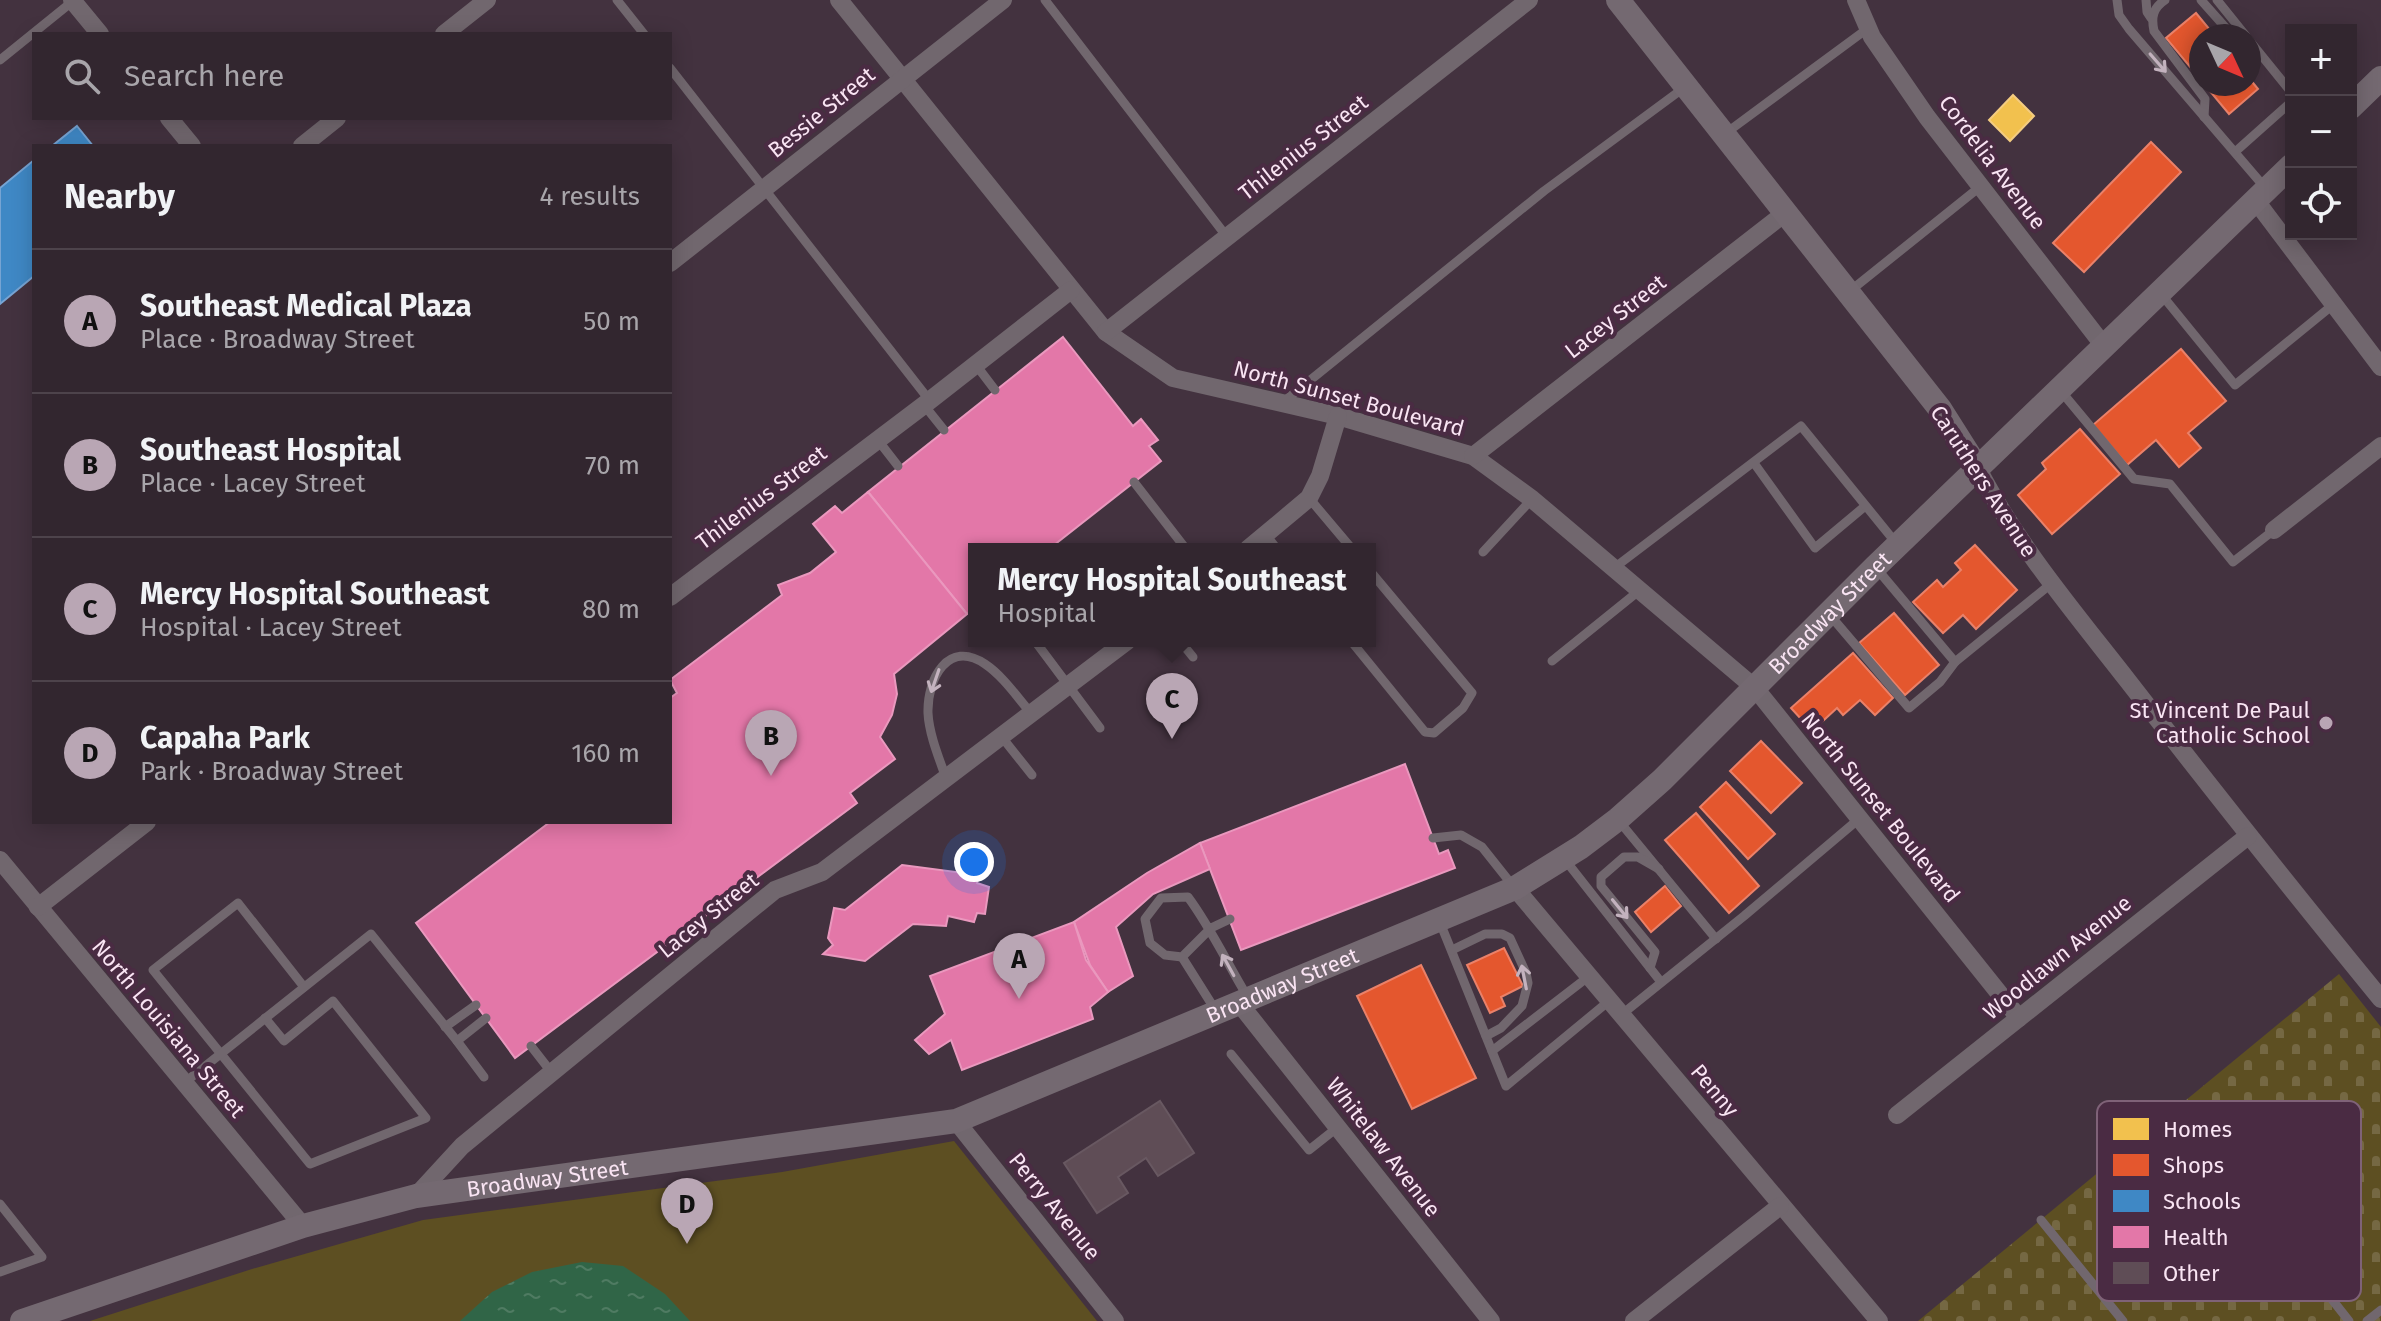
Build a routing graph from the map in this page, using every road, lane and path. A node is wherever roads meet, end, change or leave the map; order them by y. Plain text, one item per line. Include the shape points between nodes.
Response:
1 (73, 0) edge
2 (487, 0) edge
3 (617, 0) edge
4 (839, 0) edge
5 (1003, 0) edge
6 (1045, 0) edge
7 (1529, 0) edge
8 (1618, 0) edge
9 (1856, 0) edge
10 (2117, 0) edge
11 (2146, 0) edge
12 (2165, 0) edge
13 (2217, 0) edge
14 (2202, 1) edge
15 (2151, 18) junction
16 (2222, 24) edge
17 (2236, 24) edge
18 (1867, 29) junction
19 (34, 32) edge
20 (98, 32) edge
21 (447, 32) edge
22 (642, 32) edge
23 (32, 34) edge
24 (2261, 55) edge
25 (0, 60) edge
26 (672, 71) edge
27 (902, 78) junction
28 (2381, 78) edge
29 (2285, 85) edge
30 (1685, 87) junction
31 (2357, 101) edge
32 (2285, 107) edge
33 (2204, 117) junction
34 (171, 120) edge
35 (334, 120) edge
36 (1724, 135) junction
37 (190, 144) edge
38 (304, 144) edge
39 (2235, 152) junction
40 (2289, 168) edge
41 (1981, 186) junction
42 (764, 188) junction
43 (2262, 195) junction
44 (1785, 213) junction
45 (1227, 237) junction
46 (672, 261) edge
47 (1071, 290) junction
48 (1847, 293) junction
49 (2159, 293) junction
50 (2334, 304) junction
51 (1106, 332) junction
52 (2104, 346) junction
53 (976, 365) junction
54 (2381, 367) edge
55 (995, 390) dead end
56 (2060, 390) junction
57 (927, 403) junction
58 (1282, 403) junction
59 (1338, 416) junction
60 (944, 430) dead end
61 (877, 439) junction
62 (2381, 446) edge
63 (1473, 456) junction
64 (1754, 463) junction
65 (898, 466) dead end
66 (1978, 469) junction
67 (1134, 482) dead end
68 (1309, 498) junction
69 (1532, 499) junction
70 (1864, 507) junction
71 (2274, 530) joint
72 (1272, 542) edge
73 (1181, 543) edge
74 (1347, 543) edge
75 (1898, 545) junction
76 (1483, 552) dead end
77 (1875, 567) junction
78 (1614, 568) junction
79 (1376, 578) edge
80 (2052, 583) junction
81 (1640, 590) junction
82 (672, 595) edge
83 (1829, 613) junction
84 (1040, 647) edge
85 (1114, 647) edge
86 (1185, 647) edge
87 (1356, 647) edge
88 (1193, 657) dead end
89 (1552, 661) dead end
90 (1955, 662) junction
91 (1068, 684) junction
92 (1755, 688) junction
93 (1031, 713) junction
94 (1100, 728) dead end
95 (1001, 736) junction
96 (1032, 775) dead end
97 (946, 778) junction
98 (1860, 818) junction
99 (1618, 819) junction
100 (144, 824) edge
101 (2248, 836) junction
102 (1433, 838) dead end
103 (1563, 858) junction
104 (0, 860) edge
105 (1659, 869) junction
106 (1515, 888) junction
107 (38, 907) junction
108 (1230, 919) dead end
109 (1439, 920) junction
110 (1211, 928) junction
111 (1716, 939) junction
112 (1452, 950) junction
113 (1182, 957) junction
114 (1650, 968) junction
115 (1588, 977) junction
116 (1661, 982) junction
117 (304, 987) junction
118 (2381, 999) edge
119 (476, 1005) dead end
120 (1235, 1005) junction
121 (1615, 1008) junction
122 (265, 1018) junction
123 (486, 1018) dead end
124 (2019, 1018) junction
125 (445, 1027) junction
126 (1486, 1036) junction
127 (457, 1041) junction
128 (531, 1046) dead end
129 (1492, 1051) junction
130 (1231, 1054) dead end
131 (219, 1055) junction
132 (552, 1073) junction
133 (484, 1077) dead end
134 (184, 1083) junction
135 (1897, 1115) dead end
136 (956, 1121) junction
137 (1338, 1127) junction
138 (416, 1196) junction
139 (0, 1204) edge
140 (1780, 1206) junction
141 (2041, 1220) dead end
142 (303, 1226) junction
143 (0, 1272) edge
144 (2097, 1289) edge
145 (2107, 1301) edge
146 (2333, 1301) edge
147 (2381, 1310) edge
148 (22, 1321) edge
149 (1115, 1321) edge
150 (1491, 1321) edge
151 (1634, 1321) edge
152 (1879, 1321) edge
153 (2123, 1321) edge
154 (2349, 1321) edge
155 (2367, 1321) edge

1 - 19 lane
1 - 20 street
2 - 21 street
3 - 22 lane
4 - 27 street, North Sunset Boulevard
5 - 27 street, Bessie Street
6 - 45 lane
7 - 45 street, Thilenius Street
8 - 30 main road, Caruthers Avenue
9 - 18 street, Cordelia Avenue
10 -> 33 lane via 2129,29
11 - 15 lane
12 - 15 lane
13 - 17 lane
14 - 16 lane
15 - 33 lane via 2154,31 2205,99
18 - 36 lane
18 - 41 street, Cordelia Avenue
23 - 25 lane
24 - 29 lane
26 - 42 lane
27 - 42 street, Bessie Street
27 - 47 street, North Sunset Boulevard
28 - 31 main road
30 - 36 main road, Caruthers Avenue
30 - 58 lane via 1544,191
32 - 39 lane
33 - 39 lane
34 - 37 street
35 - 38 street
36 - 44 main road, Caruthers Avenue
39 - 43 lane
40 - 43 main road, Broadway Street
41 - 48 lane
41 - 52 street, Cordelia Avenue
42 - 46 street, Bessie Street
42 - 57 lane
43 - 49 main road, Broadway Street
43 - 50 street
44 - 48 main road, Caruthers Avenue
44 - 63 street, Lacey Street
45 - 51 street, Thilenius Street
47 - 51 street, North Sunset Boulevard
47 - 53 street, Thilenius Street
48 - 66 main road, Caruthers Avenue via 1940,409
49 - 50 lane via 2235,385
49 - 52 main road, Broadway Street
50 - 54 street
51 - 58 street, North Sunset Boulevard via 1173,378
52 - 56 main road, Broadway Street
53 - 55 lane
53 - 57 street, Thilenius Street
56 - 66 main road, Broadway Street
56 - 71 lane via 2134,479 2170,484 2233,562
57 - 60 lane
57 - 61 street, Thilenius Street
58 - 59 street, North Sunset Boulevard
59 - 63 street, North Sunset Boulevard
59 - 68 street
61 - 65 lane
61 - 82 street, Thilenius Street
62 - 71 street
63 - 69 street, North Sunset Boulevard
64 - 70 lane via 1801,426
64 - 70 lane via 1815,548
64 - 78 lane
66 - 75 main road, Broadway Street
66 - 80 street, Caruthers Avenue via 2002,515
67 - 73 lane
68 - 72 street
68 - 74 lane
69 - 76 lane
69 - 78 street, North Sunset Boulevard
70 - 75 lane
75 - 77 main road, Broadway Street
77 - 83 main road, Broadway Street
77 - 90 lane
78 - 81 street, North Sunset Boulevard
79 - 87 lane via 1472,693 1434,733 1425,732
80 - 90 lane
80 - 101 street, Caruthers Avenue
81 - 89 lane
81 - 92 street, North Sunset Boulevard
83 - 90 lane via 1909,708
83 - 92 main road, Broadway Street
84 - 91 lane
85 - 91 street, Lacey Street
86 - 88 lane
91 - 93 street, Lacey Street
91 - 94 lane
92 - 98 street, North Sunset Boulevard
92 - 99 main road, Broadway Street
93 - 95 street, Lacey Street
93 -> 97 lane via 984,662 967,655 941,665 928,712
95 - 96 lane
95 - 97 street, Lacey Street
97 - 132 street, Lacey Street via 822,872 775,890
98 - 111 lane
98 - 124 street, North Sunset Boulevard
99 - 103 main road, Broadway Street
99 - 105 lane
100 - 107 street
101 - 118 street, Caruthers Avenue
101 - 124 street, Woodlawn Avenue
102 - 106 lane via 1461,835 1482,847
103 - 106 main road, Broadway Street
103 - 114 lane
104 - 107 street, North Louisiana Street
105 - 111 lane
105 -> 114 lane via 1638,857 1624,857 1601,877 1601,886 1655,952
106 - 109 main road, Broadway Street
106 - 115 street, Penny
107 - 134 street, North Louisiana Street
108 - 110 lane
109 - 112 lane
109 - 120 main road, Broadway Street
110 - 113 lane
110 - 113 lane via 1188,897 1161,898 1145,919 1150,943 1165,955
120 -> 110 lane
111 - 116 lane
112 - 126 lane
126 -> 112 lane via 1522,1006 1526,973 1510,938 1502,934 1485,934
113 - 120 lane
114 - 116 lane
115 - 121 street, Penny
115 - 129 lane
116 - 121 lane
117 - 122 lane
117 - 125 lane via 371,934
117 - 131 lane via 238,903 153,970
119 - 125 lane
120 - 136 main road, Broadway Street
120 - 137 street, Whitelaw Avenue
121 - 129 lane via 1506,1086
121 - 140 street, Penny
122 - 131 lane
122 - 131 lane via 284,1041 333,1001 426,1118 310,1164
123 - 127 lane
124 - 135 street, Woodlawn Avenue
125 - 127 lane
126 - 129 lane
127 - 133 lane
128 - 132 lane
130 - 137 lane via 1309,1150
131 - 134 lane
132 - 138 street, Lacey Street via 462,1146
134 - 142 street, North Louisiana Street
136 - 138 main road, Broadway Street
136 - 149 street, Perry Avenue
137 - 150 street, Whitelaw Avenue
138 - 142 main road, Broadway Street
139 - 143 lane via 42,1257
140 - 151 street
140 - 152 street, Penny
141 - 144 lane
142 - 148 main road, Broadway Street
145 - 153 lane
146 - 154 lane
147 - 155 lane

